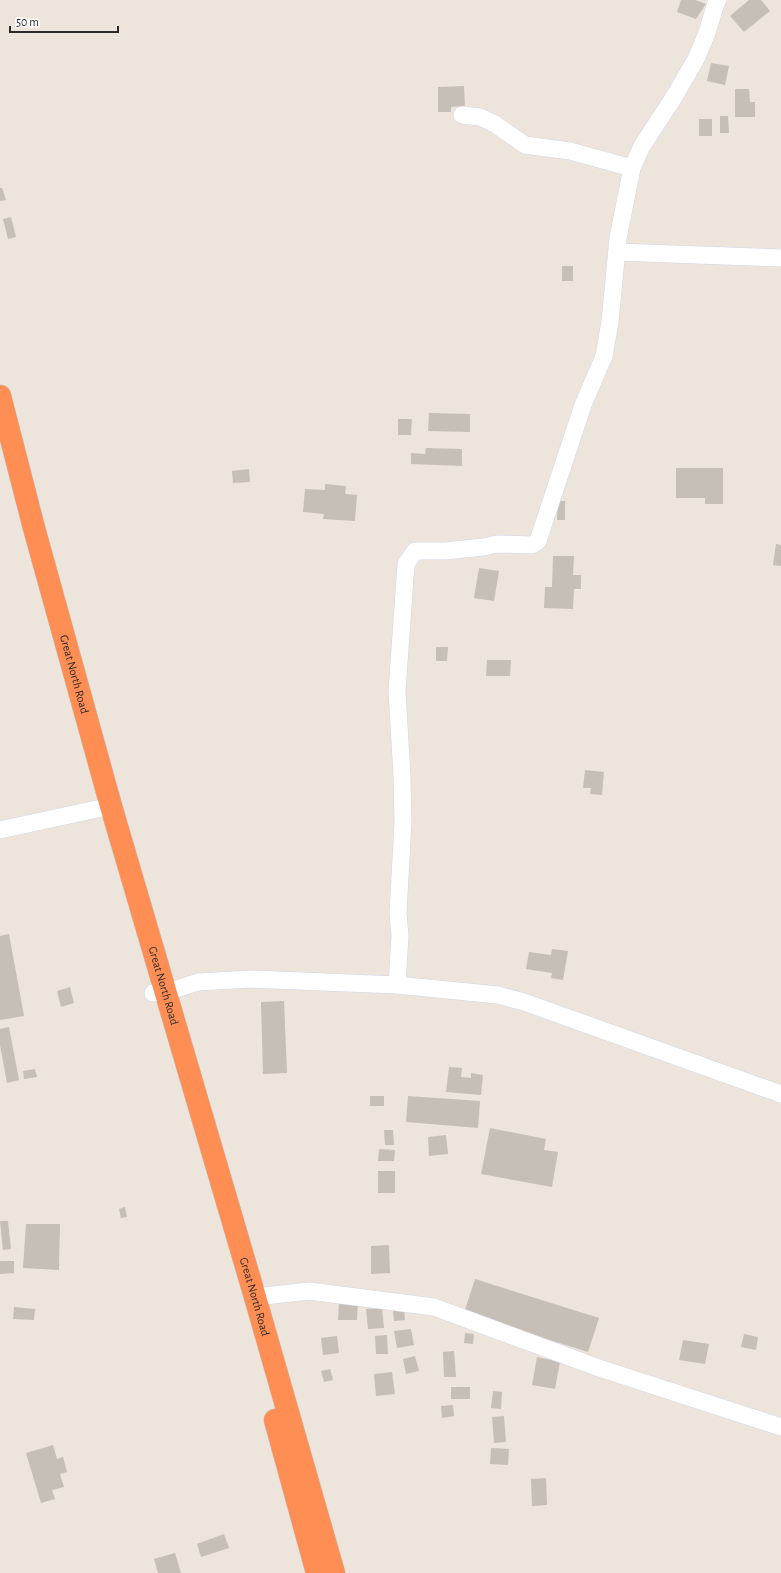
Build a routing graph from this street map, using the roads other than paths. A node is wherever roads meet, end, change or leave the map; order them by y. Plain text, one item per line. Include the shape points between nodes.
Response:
1 (718, 0) edge
2 (462, 115) dead end
3 (632, 168) junction
4 (617, 252) junction
5 (781, 258) edge
6 (0, 396) edge
7 (0, 448) edge
8 (106, 807) junction
9 (0, 830) edge
10 (397, 985) junction
11 (160, 992) junction
12 (781, 1094) edge
13 (255, 1297) junction
14 (781, 1427) edge
15 (317, 1573) edge
16 (334, 1573) edge

1 - 3 street via 696,59 642,146
2 - 3 street via 480,117 495,124 525,145 570,151
3 - 4 street
4 - 5 street
4 - 10 street via 604,356 583,405 538,541 532,545 497,544 445,551 415,551 406,564 398,691 402,822
6 - 8 highway, Great North Road
7 - 8 highway, Great North Road
8 - 9 street
8 - 11 highway, Great North Road
10 - 11 street via 244,979 198,982
10 - 12 street via 498,995 524,1002
11 - 13 highway, Great North Road
11 - 15 highway, Great North Road
13 - 14 street via 309,1291 434,1307 599,1368
13 - 16 highway, Great North Road

